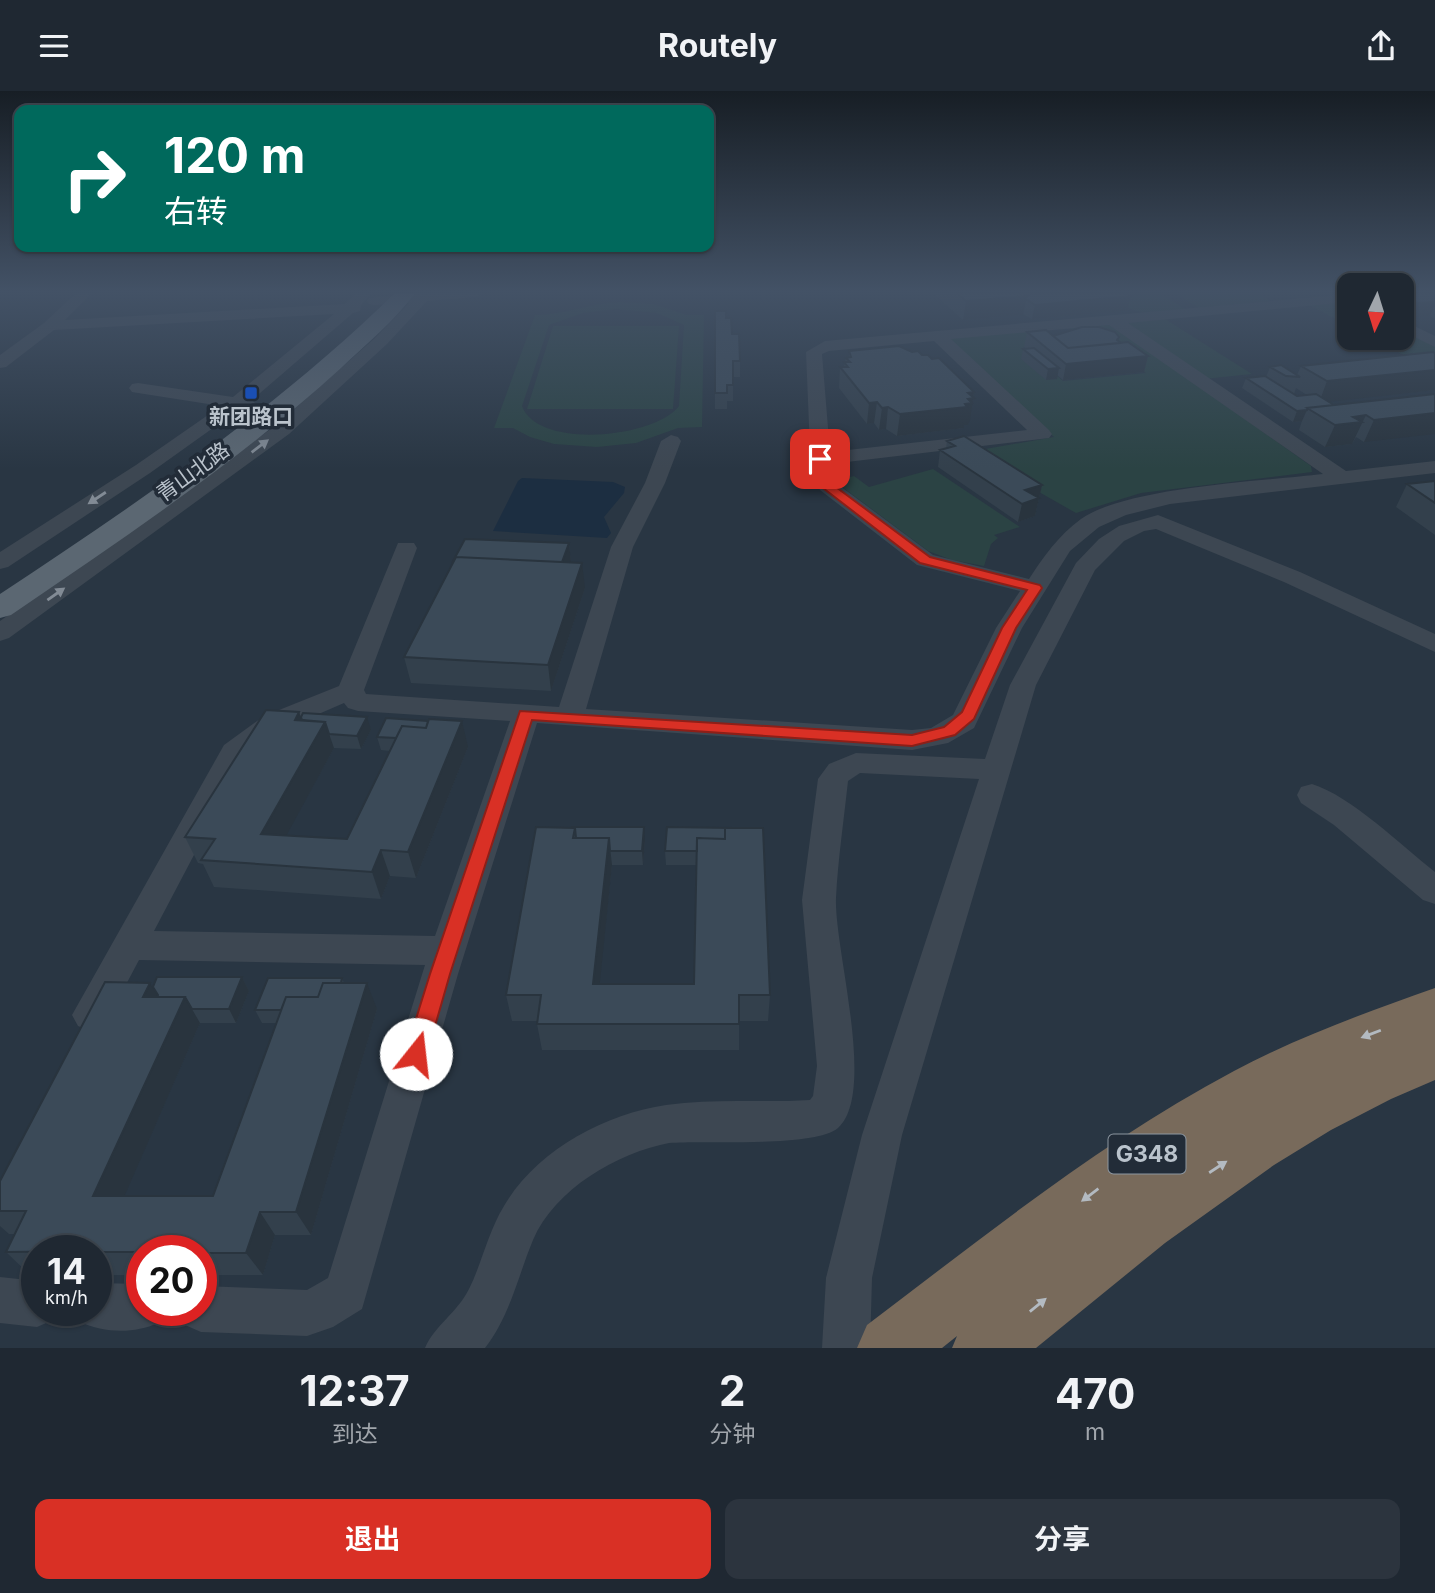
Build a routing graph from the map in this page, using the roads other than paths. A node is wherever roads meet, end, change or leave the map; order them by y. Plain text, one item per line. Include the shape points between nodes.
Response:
1 (15, 352) edge
2 (318, 352) edge
3 (346, 352) edge
4 (369, 352) edge
5 (815, 352) edge
6 (955, 352) edge
7 (1159, 352) edge
8 (0, 363) edge
9 (138, 388) dead end
10 (244, 404) junction
11 (671, 441) dead end
12 (820, 459) junction
13 (1435, 467) edge
14 (1342, 478) junction
15 (406, 548) dead end
16 (0, 562) edge
17 (0, 581) edge
18 (1035, 588) junction
19 (0, 608) edge
20 (0, 633) edge
21 (1435, 644) edge
22 (350, 691) junction
23 (526, 714) junction
24 (570, 717) junction
25 (996, 770) junction
26 (1312, 795) dead end
27 (1435, 891) edge
28 (129, 945) junction
29 (447, 951) junction
30 (1435, 1010) edge
31 (78, 1040) edge
32 (1435, 1055) edge
33 (0, 1300) edge
34 (21, 1302) edge
35 (217, 1310) edge
36 (449, 1348) edge
37 (846, 1348) edge
38 (890, 1348) edge
39 (985, 1348) edge

1 - 8 street
2 - 10 main road, 青山北路
3 - 19 main road, 青山北路 via 131,518
20 -> 4 street via 282,430
5 - 12 street
6 - 12 street via 1042,434
7 - 14 street
9 - 10 street
10 -> 16 street
10 - 17 main road, 青山北路 via 155,476
11 - 24 street via 622,547
12 - 18 street via 827,486 925,560
13 - 14 street
14 - 18 street via 1170,498 1119,510 1070,538
15 - 22 street
18 - 24 street via 1009,628 968,715 957,727 938,736 912,740
21 - 25 street via 1292,577 1158,522 1147,522 1114,539 1084,568 1023,685
22 - 23 street via 365,704
22 - 28 street via 279,717 234,752
23 - 24 street
23 - 29 street
25 - 36 street via 856,763 839,771 833,779 819,900 836,1066 828,1109 813,1119 667,1124 612,1141 586,1155 540,1194 521,1219 478,1321
25 - 37 street via 882,1135 849,1278
26 - 27 street
28 - 29 street
28 - 31 street
29 - 35 street via 346,1293 307,1313
30 -> 38 highway, G348 via 1288,1070 1177,1133
39 -> 32 highway, G348 via 1212,1171 1321,1106
33 - 34 street

